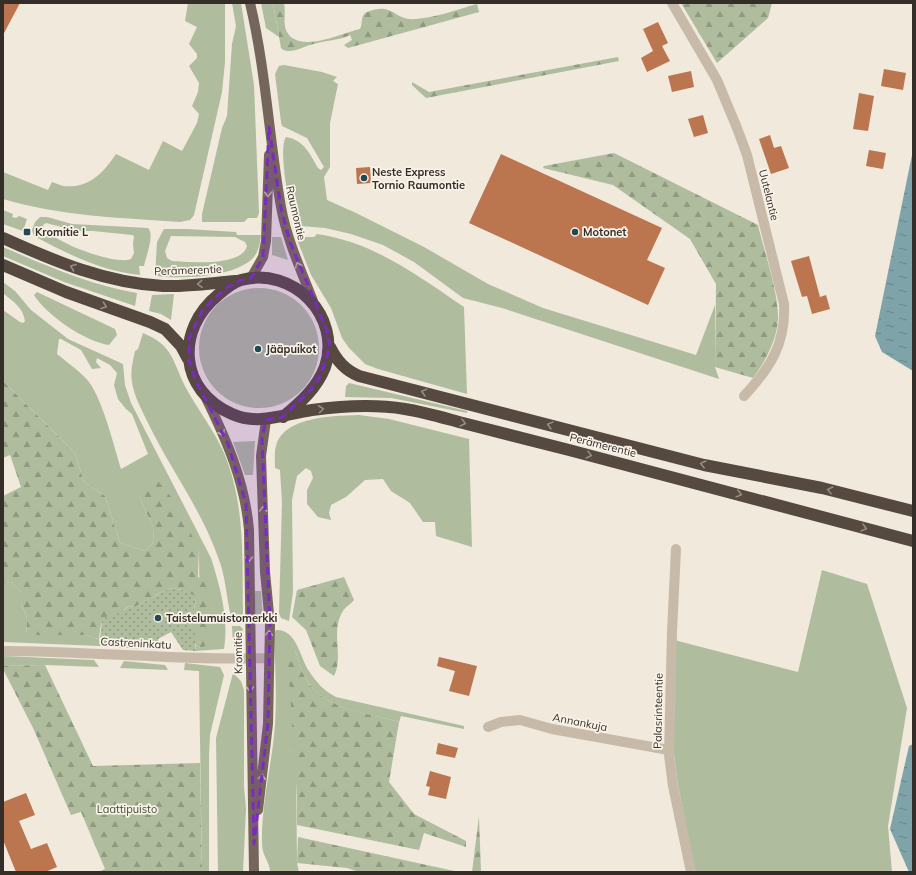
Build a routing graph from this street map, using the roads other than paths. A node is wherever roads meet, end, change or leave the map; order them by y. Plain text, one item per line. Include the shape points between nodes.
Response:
1 (250, 3) edge
2 (672, 3) edge
3 (270, 127) junction
4 (3, 238) edge
5 (3, 265) edge
6 (251, 278) junction
7 (239, 280) junction
8 (312, 301) junction
9 (330, 347) junction
10 (188, 360) junction
11 (744, 396) dead end
12 (206, 398) junction
13 (283, 416) junction
14 (266, 420) junction
15 (913, 512) edge
16 (913, 541) edge
17 (676, 549) dead end
18 (3, 650) edge
19 (268, 658) junction
20 (250, 659) junction
21 (488, 727) dead end
22 (669, 750) junction
23 (254, 844) junction
24 (254, 872) edge
25 (691, 872) edge

1 - 3 main road, Raumontie
2 - 11 street, Uutelantie via 717,80 737,128 747,155 784,304 783,331 775,352 761,377
3 -> 6 main road, Raumontie via 266,241 263,257
8 -> 3 main road, Raumontie via 290,242 281,208
7 -> 4 highway, Perämerentie via 164,286 106,278
5 -> 10 highway via 165,329 181,346
6 - 7 highway
6 - 8 highway via 286,283
7 - 10 highway via 203,309 189,338
8 - 9 highway via 326,330
9 - 13 highway via 320,378 300,402
15 -> 9 highway, Perämerentie via 822,488 704,465 359,376 341,365
10 - 12 highway
12 - 14 highway via 235,415
12 -> 20 main road, Kromitie via 228,444 246,504 249,530
13 - 14 highway
13 -> 16 highway, Perämerentie via 337,407 385,407 418,411
19 -> 14 main road, Kromitie via 270,624 265,572 261,456
17 - 22 street, Palasrinteentie
18 - 20 street, Castreninkatu
19 - 20 street, Castreninkatu
23 -> 19 main road, Kromitie via 268,724
20 -> 23 main road, Kromitie
21 - 22 street, Annankuja via 501,722 520,720 552,729
22 - 25 street, Palasrinteentie via 673,786
23 - 24 main road, Kromitie

